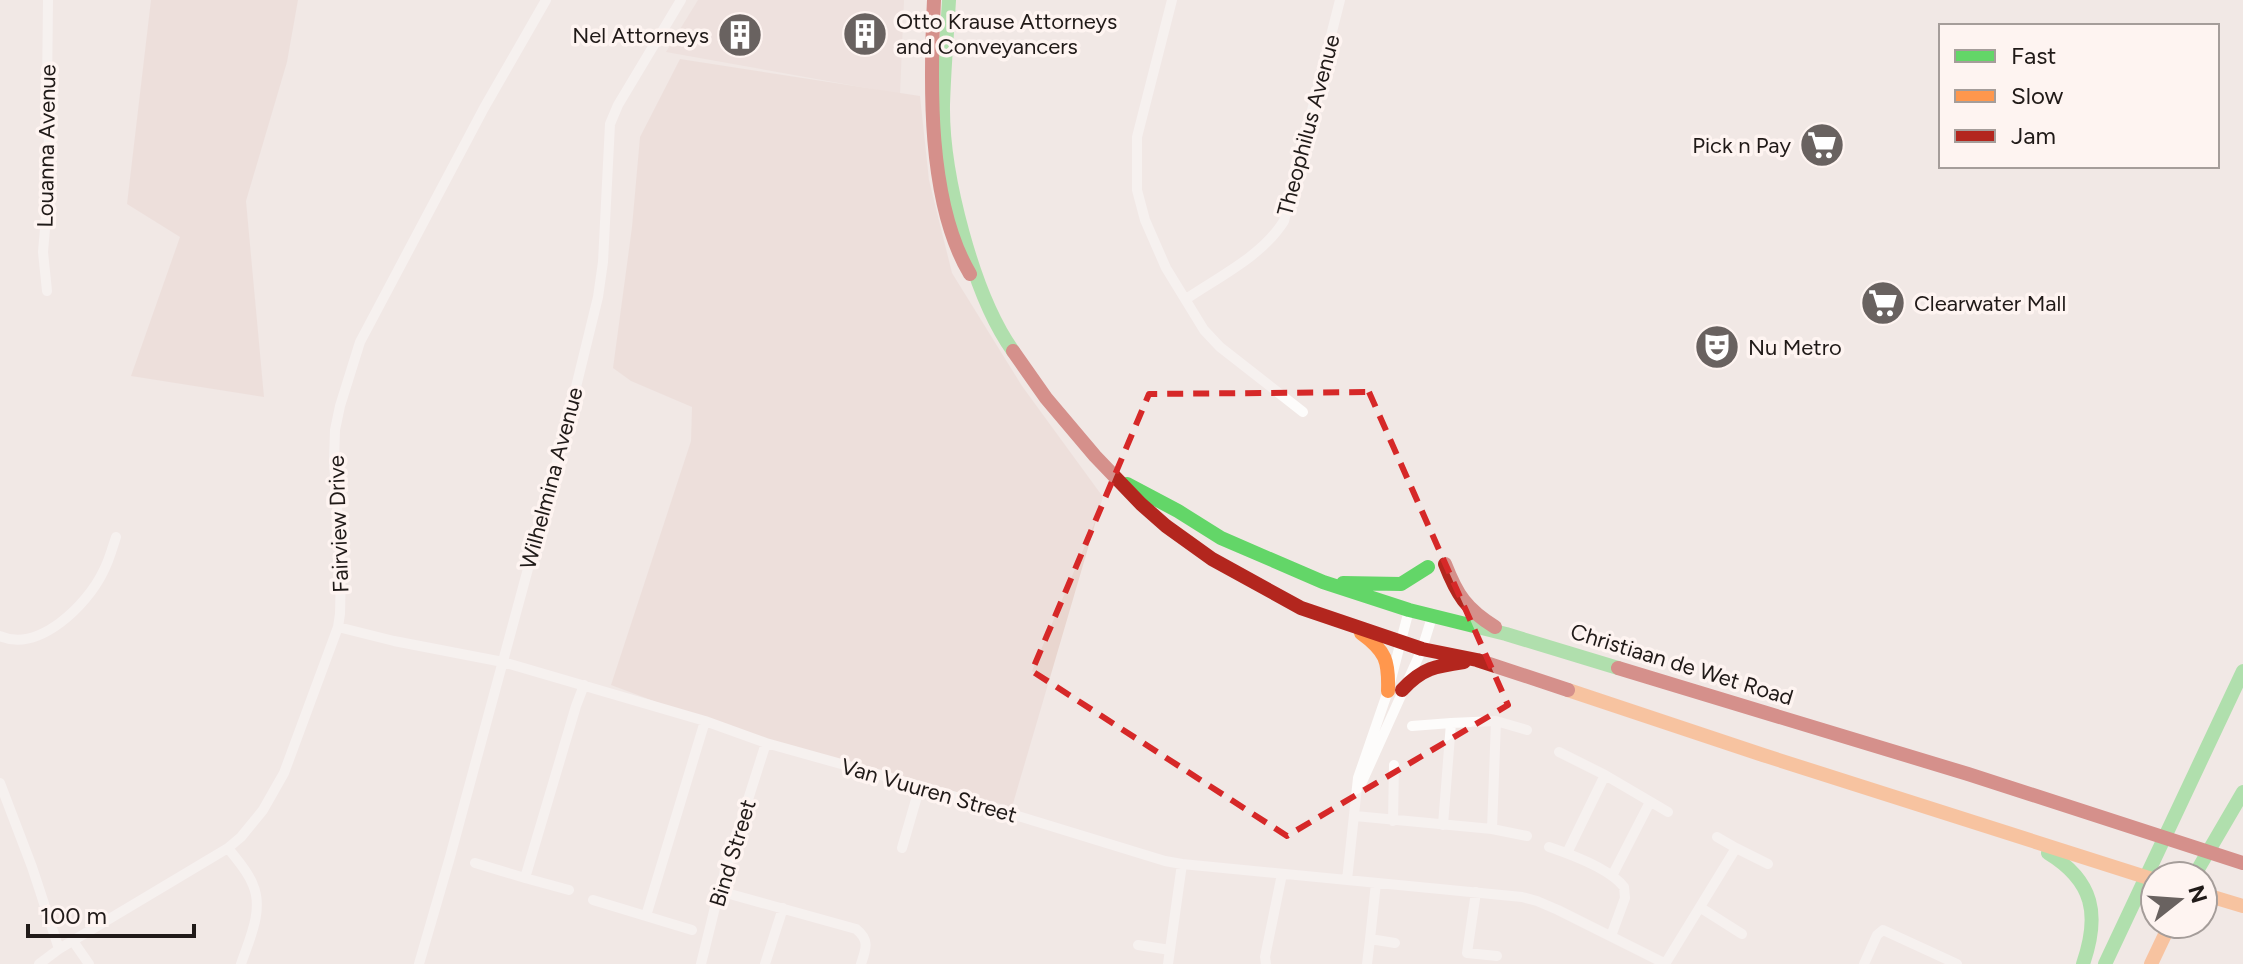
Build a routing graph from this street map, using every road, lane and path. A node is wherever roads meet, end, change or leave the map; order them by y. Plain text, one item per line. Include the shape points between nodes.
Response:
1 (48, 0) edge
2 (546, 0) edge
3 (681, 0) edge
4 (934, 0) edge
5 (949, 0) edge
6 (1172, 0) edge
7 (1340, 0) edge
8 (978, 283) junction
9 (47, 291) dead end
10 (1186, 299) junction
11 (1303, 412) dead end
12 (1120, 480) junction
13 (116, 537) dead end
14 (1445, 564) dead end
15 (1428, 567) dead end
16 (1323, 582) junction
17 (1409, 610) junction
18 (1432, 617) junction
19 (1351, 626) junction
20 (338, 627) junction
21 (1506, 634) junction
22 (0, 636) edge
23 (1402, 643) junction
24 (1422, 649) junction
25 (1477, 660) junction
26 (503, 662) junction
27 (2243, 671) edge
28 (584, 685) junction
29 (1395, 690) junction
30 (705, 721) junction
31 (1496, 721) junction
32 (1451, 723) junction
33 (1412, 726) dead end
34 (1527, 730) dead end
35 (766, 743) junction
36 (1559, 752) dead end
37 (1394, 765) dead end
38 (1605, 775) junction
39 (0, 783) edge
40 (920, 786) junction
41 (2243, 792) edge
42 (1650, 802) junction
43 (1668, 812) dead end
44 (1355, 816) junction
45 (1393, 821) junction
46 (1443, 825) junction
47 (1984, 826) junction
48 (1492, 829) junction
49 (1527, 836) dead end
50 (1717, 837) dead end
51 (1549, 847) dead end
52 (228, 848) junction
53 (902, 848) dead end
54 (1736, 848) junction
55 (1567, 853) junction
56 (2203, 860) edge
57 (475, 863) dead end
58 (2243, 863) edge
59 (1182, 864) junction
60 (1768, 864) dead end
61 (1282, 874) junction
62 (2139, 875) edge
63 (1612, 876) junction
64 (525, 878) junction
65 (1347, 880) junction
66 (1376, 883) junction
67 (569, 890) dead end
68 (719, 891) junction
69 (1476, 892) junction
70 (2219, 898) edge
71 (593, 900) dead end
72 (2243, 906) edge
73 (783, 908) junction
74 (1701, 908) junction
75 (646, 916) junction
76 (692, 930) dead end
77 (1742, 934) dead end
78 (1611, 936) junction
79 (1370, 939) junction
80 (2162, 940) edge
81 (73, 941) junction
82 (1395, 943) dead end
83 (1138, 945) dead end
84 (59, 949) junction
85 (1170, 950) junction
86 (1497, 956) dead end
87 (1466, 958) edge
88 (1953, 963) edge
89 (39, 964) edge
90 (89, 964) edge
91 (241, 964) edge
92 (419, 964) edge
93 (701, 964) edge
94 (765, 964) edge
95 (861, 964) edge
96 (1168, 964) edge
97 (1266, 964) edge
98 (1367, 964) edge
99 (1666, 964) edge
100 (1864, 964) edge
101 (2083, 964) edge
102 (2105, 964) edge
103 (2151, 964) edge

1 - 9 street, Louanna Avenue via 50,170 43,252
2 - 20 street, Fairview Drive via 360,342 335,430
3 - 26 street, Wilhelmina Avenue via 610,124 598,297
4 - 8 main road, Christiaan de Wet Road via 930,62 936,163 952,232
5 - 8 main road, Christiaan de Wet Road via 946,146
6 - 10 street via 1137,137 1137,190 1166,268
7 - 10 street, Theophilus Avenue via 1284,221 1255,253
8 - 12 main road, Christiaan de Wet Road via 994,320 1031,378
10 - 11 street via 1220,347
12 - 16 main road, Christiaan de Wet Road via 1221,538
12 - 19 main road, Christiaan de Wet Road via 1166,526 1212,559 1301,608
13 - 22 street via 104,572 70,614 33,638
14 - 21 main road via 1465,607
15 - 16 main road via 1391,585
16 - 17 main road, Christiaan de Wet Road
17 - 18 main road, Christiaan de Wet Road
17 - 23 street
18 - 21 main road, Christiaan de Wet Road
18 - 24 street
19 - 23 main road, Christiaan de Wet Road
19 - 29 main road via 1383,651
20 - 26 street, Van Vuuren Street
20 - 52 street, Fairview Drive via 284,773 263,810
21 - 58 main road, Christiaan de Wet Road via 1954,769
23 - 24 main road, Christiaan de Wet Road
23 - 29 street
24 - 25 main road, Christiaan de Wet Road
24 - 29 street
25 - 29 main road via 1421,671
25 - 47 main road, Christiaan de Wet Road
26 - 28 street, Van Vuuren Street
26 - 92 street, Wilhelmina Avenue
27 - 102 main road
28 - 30 street, Van Vuuren Street
28 - 64 street
29 - 44 street via 1362,761
30 - 35 street, Van Vuuren Street
30 - 75 street
31 - 32 street
31 - 34 street
31 - 48 street
32 - 33 street
32 - 46 street
35 - 40 street, Van Vuuren Street
35 - 68 street, Bind Street
36 - 38 street
37 - 45 street
38 - 42 street
38 - 55 street
39 - 84 street
40 - 53 street
40 - 59 street, Van Vuuren Street
41 - 56 main road
42 - 43 street
42 - 63 street
44 - 45 street
44 - 65 street
45 - 46 street
46 - 48 street
47 - 62 main road, Christiaan de Wet Road
47 - 101 main road via 2040,849 2077,874 2092,910 2093,931
48 - 49 street
50 - 54 street
51 - 55 street
52 - 81 street, Fairview Drive
52 - 91 street via 257,897
54 - 60 street
54 - 74 street
55 - 63 street
57 - 64 street
59 - 61 street, Van Vuuren Street
59 - 85 street
61 - 65 street, Van Vuuren Street
61 - 97 street
63 - 78 street via 1624,887 1625,898
64 - 67 street
65 - 66 street, Van Vuuren Street
66 - 69 street, Van Vuuren Street
66 - 79 street
68 - 73 street
68 - 93 street, Bind Street
69 - 78 street, Van Vuuren Street via 1529,898
69 - 87 street
70 - 72 main road
71 - 75 street
73 - 94 street
73 - 95 street via 856,929 866,941
74 - 77 street
74 - 99 street
75 - 76 street
78 - 99 street, Van Vuuren Street
79 - 82 street
79 - 98 street
80 - 103 main road
81 - 84 street, Fairview Drive
81 - 90 street
83 - 85 street
84 - 89 street, Fairview Drive
85 - 96 street
86 - 87 street
88 - 100 street via 1883,930

